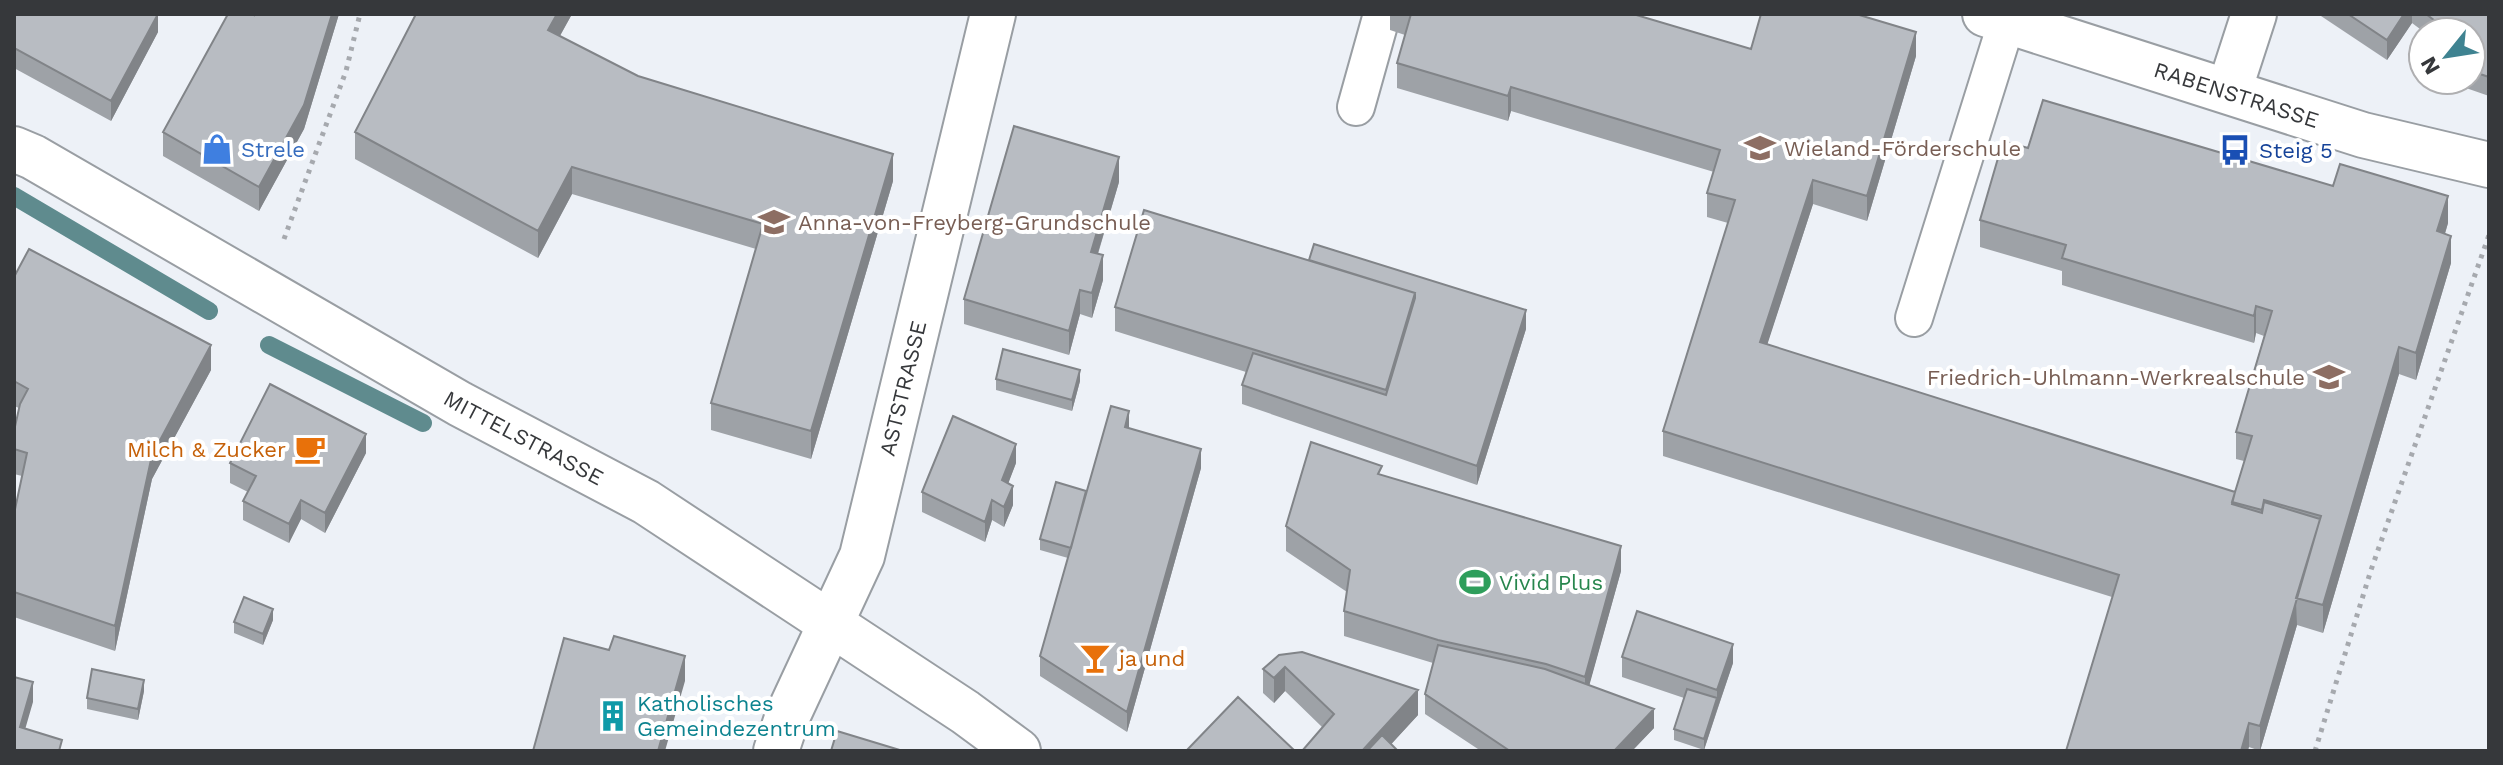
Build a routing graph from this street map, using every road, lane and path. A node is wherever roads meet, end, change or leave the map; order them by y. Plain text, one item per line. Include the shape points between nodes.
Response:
1 (360, 14) edge
2 (993, 14) edge
3 (1382, 14) edge
4 (2254, 14) edge
5 (1996, 18) edge
6 (2229, 91) junction
7 (1356, 107) dead end
8 (14, 149) edge
9 (2489, 165) edge
10 (2489, 235) edge
11 (264, 292) junction
12 (1914, 318) dead end
13 (831, 623) junction
14 (776, 751) edge
15 (1018, 751) edge
16 (2315, 751) edge

1 - 11 path via 346,71
2 - 13 street, ASTSTRASSE via 862,556
3 - 7 lane
4 - 6 street
5 - 6 street, RABENSTRASSE
5 - 12 lane
6 - 9 street, RABENSTRASSE via 2363,135
8 - 11 street, MITTELSTRASSE
10 - 16 path via 2371,570
11 - 13 street, MITTELSTRASSE via 646,502
13 - 14 street, ASTSTRASSE
13 - 15 street, MITTELSTRASSE

